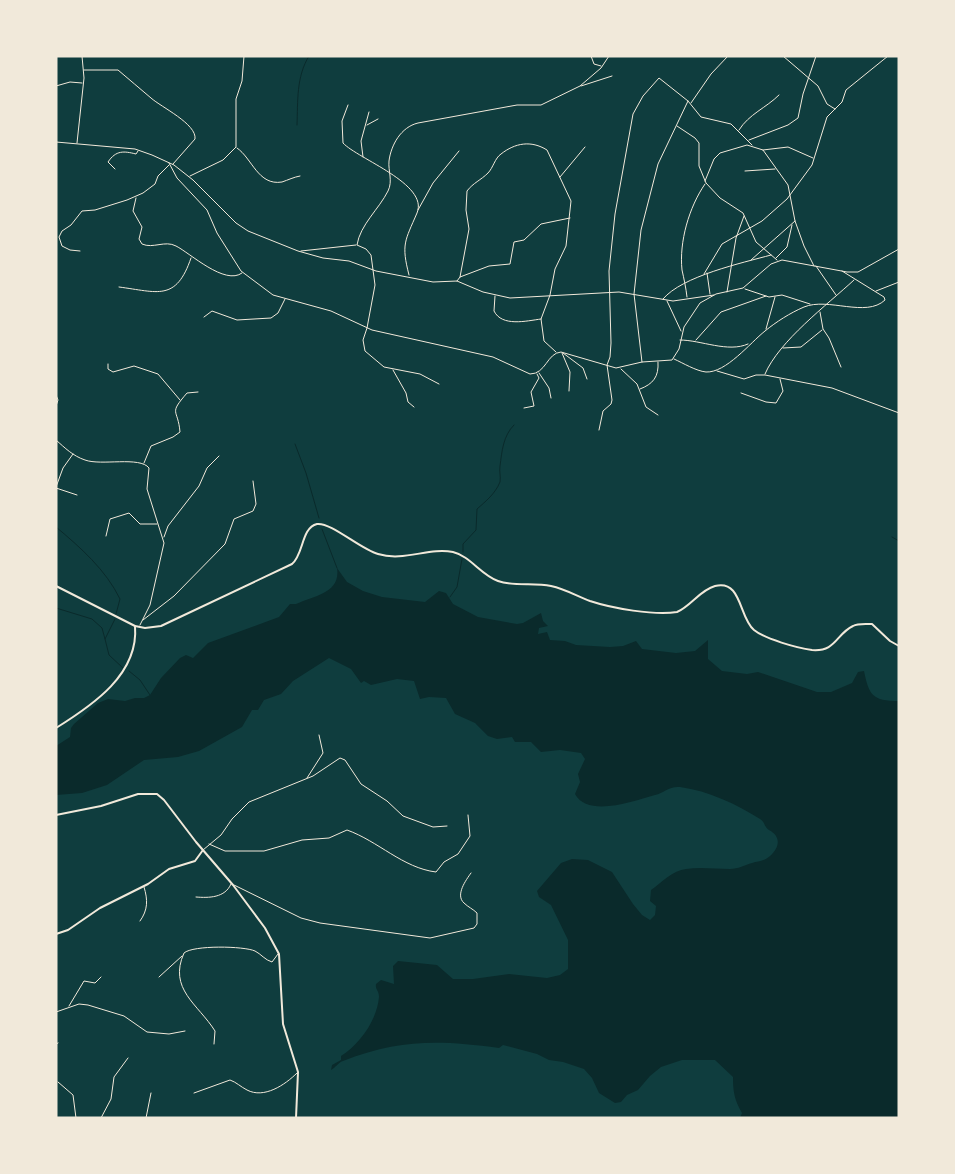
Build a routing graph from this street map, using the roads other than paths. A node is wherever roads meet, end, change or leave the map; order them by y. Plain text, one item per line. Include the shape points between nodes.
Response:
1 (82, 56) edge
2 (244, 56) edge
3 (591, 56) edge
4 (609, 56) edge
5 (728, 56) edge
6 (784, 56) edge
7 (816, 56) edge
8 (888, 56) edge
9 (602, 67) junction
10 (84, 70) junction
11 (612, 76) dead end
12 (809, 77) junction
13 (83, 83) junction
14 (56, 86) edge
15 (580, 86) junction
16 (779, 95) dead end
17 (688, 101) junction
18 (691, 103) junction
19 (348, 105) dead end
20 (835, 109) junction
21 (369, 112) dead end
22 (378, 119) dead end
23 (366, 126) junction
24 (677, 126) junction
25 (738, 130) junction
26 (749, 140) junction
27 (56, 142) edge
28 (77, 144) junction
29 (752, 145) junction
30 (236, 147) junction
31 (585, 147) dead end
32 (139, 150) junction
33 (763, 150) junction
34 (458, 151) dead end
35 (363, 158) junction
36 (814, 158) junction
37 (169, 164) junction
38 (173, 165) junction
39 (115, 169) dead end
40 (776, 169) junction
41 (745, 171) dead end
42 (391, 174) junction
43 (300, 176) dead end
44 (189, 177) junction
45 (560, 177) junction
46 (705, 182) junction
47 (791, 192) junction
48 (136, 197) junction
49 (418, 210) junction
50 (744, 216) junction
51 (570, 218) junction
52 (795, 221) junction
53 (792, 225) junction
54 (750, 228) junction
55 (737, 234) junction
56 (357, 245) junction
57 (762, 248) junction
58 (899, 249) edge
59 (80, 251) dead end
60 (298, 251) junction
61 (772, 255) junction
62 (191, 257) junction
63 (776, 258) junction
64 (749, 261) junction
65 (778, 261) junction
66 (816, 266) junction
67 (731, 267) junction
68 (372, 270) junction
69 (841, 271) junction
70 (243, 272) junction
71 (705, 273) junction
72 (409, 276) junction
73 (460, 278) junction
74 (855, 279) junction
75 (457, 281) junction
76 (899, 282) edge
77 (686, 284) junction
78 (120, 287) dead end
79 (743, 288) junction
80 (609, 292) junction
81 (875, 292) junction
82 (727, 293) junction
83 (550, 294) junction
84 (634, 294) junction
85 (716, 294) junction
86 (495, 295) junction
87 (710, 295) junction
88 (775, 295) junction
89 (766, 296) junction
90 (836, 296) junction
91 (285, 298) junction
92 (688, 298) junction
93 (662, 300) junction
94 (667, 301) junction
95 (810, 304) junction
96 (828, 304) junction
97 (820, 312) junction
98 (204, 317) dead end
99 (540, 319) junction
100 (367, 328) junction
101 (823, 329) junction
102 (766, 330) junction
103 (682, 331) junction
104 (680, 340) junction
105 (696, 340) junction
106 (751, 343) junction
107 (783, 348) junction
108 (556, 352) junction
109 (562, 352) junction
110 (674, 359) junction
111 (658, 361) junction
112 (642, 362) junction
113 (108, 364) dead end
114 (606, 365) junction
115 (840, 366) dead end
116 (620, 368) junction
117 (393, 370) junction
118 (716, 370) junction
119 (538, 373) junction
120 (765, 375) junction
121 (587, 379) dead end
122 (780, 379) junction
123 (439, 384) dead end
124 (640, 389) junction
125 (569, 391) dead end
126 (198, 392) dead end
127 (741, 393) dead end
128 (56, 395) edge
129 (551, 398) dead end
130 (180, 400) junction
131 (56, 406) edge
132 (414, 406) dead end
133 (524, 408) dead end
134 (899, 413) edge
135 (658, 415) dead end
136 (599, 430) dead end
137 (56, 440) edge
138 (73, 454) junction
139 (220, 456) dead end
140 (143, 464) junction
141 (253, 481) dead end
142 (56, 488) edge
143 (77, 495) dead end
144 (158, 524) junction
145 (106, 536) dead end
146 (163, 537) junction
147 (56, 586) edge
148 (143, 620) junction
149 (134, 626) junction
150 (138, 627) junction
151 (899, 646) edge
152 (56, 728) edge
153 (319, 735) dead end
154 (307, 779) junction
155 (56, 815) edge
156 (468, 815) dead end
157 (447, 826) dead end
158 (209, 844) junction
159 (203, 850) junction
160 (471, 873) dead end
161 (232, 884) junction
162 (144, 887) junction
163 (196, 897) dead end
164 (140, 921) dead end
165 (56, 934) edge
166 (279, 954) junction
167 (183, 955) junction
168 (100, 977) dead end
169 (158, 977) dead end
170 (68, 1008) junction
171 (56, 1012) edge
172 (185, 1032) dead end
173 (214, 1044) dead end
174 (128, 1058) dead end
175 (298, 1072) junction
176 (58, 1082) edge
177 (194, 1093) dead end
178 (151, 1094) dead end
179 (76, 1118) edge
180 (101, 1118) edge
181 (146, 1118) edge
182 (296, 1118) edge

1 - 10 street
2 - 30 street via 242,81 236,100
3 - 9 street via 594,64
4 - 9 street
5 - 18 street
6 - 12 street
7 - 12 street
8 - 20 street via 848,88 845,98
9 - 15 street
10 - 13 street
10 - 38 street via 118,70 151,99 179,116 193,131 195,139
11 - 15 street
12 - 20 street via 819,87 827,104
12 - 26 street via 798,118
13 - 14 street
13 - 28 street
15 - 42 street via 538,106 517,105 408,126 400,133 389,160
16 - 25 street via 748,118
17 - 18 street
17 - 24 street
17 - 80 street via 659,78 633,114 615,214
18 - 25 street via 701,117 726,121
19 - 35 street via 342,121 341,139
20 - 36 street via 827,117
21 - 23 street
22 - 23 street
23 - 35 street via 361,143
24 - 46 street via 700,144 699,166
24 - 84 street via 658,164 645,213
25 - 26 street
26 - 29 street
27 - 28 street
28 - 32 street
29 - 33 street
29 - 46 street via 718,154
30 - 43 street via 258,174 269,180 282,182
30 - 44 street via 226,159
31 - 45 street
32 - 37 street
32 - 39 street via 136,154 123,151 113,156 108,162
33 - 36 street via 788,146
33 - 40 street
34 - 49 street via 433,183
35 - 42 street
36 - 47 street via 806,175
37 - 38 street
37 - 48 street via 155,184
37 - 70 street via 177,178 207,210 217,233
38 - 44 street
40 - 41 street
40 - 47 street
42 - 49 street via 411,191
42 - 56 street via 389,189 362,231
44 - 60 street via 248,232
45 - 51 street via 570,198
45 - 73 street via 552,165 550,154 541,146 520,144 500,154 490,171 466,192 469,229
46 - 50 street
46 - 77 street via 692,209 683,242 682,269
47 - 52 street
47 - 54 street
48 - 59 street via 82,212 62,231 59,237 62,246
48 - 62 street via 133,211 142,227 141,243 146,246 169,243
49 - 72 street via 404,241
50 - 54 street
50 - 55 street
51 - 73 street via 541,224 524,240 514,242 510,264 489,266
51 - 83 street via 566,246 555,269
52 - 53 street
52 - 66 street
53 - 57 street
53 - 63 street via 787,247
54 - 55 street
54 - 57 street
55 - 67 street
55 - 71 street via 722,244
56 - 60 street
56 - 68 street via 371,256
57 - 61 street
57 - 64 street
58 - 69 street via 862,270
60 - 68 street via 349,261
61 - 63 street
61 - 64 street
62 - 70 street via 216,271 237,276
62 - 78 street via 180,282 172,289 146,291
63 - 65 street
64 - 67 street
65 - 66 street
65 - 79 street
66 - 69 street
66 - 90 street
67 - 71 street
67 - 82 street
68 - 72 street
68 - 100 street via 375,290
69 - 74 street
70 - 91 street via 273,294
71 - 77 street
71 - 87 street
72 - 75 street via 433,282
73 - 75 street
74 - 81 street
74 - 90 street
75 - 86 street
76 - 81 street
77 - 92 street
77 - 93 street
79 - 82 street
79 - 89 street
80 - 83 street
80 - 84 street
80 - 114 street via 611,343
81 - 96 street via 886,298 877,307
82 - 85 street
83 - 86 street via 520,298
83 - 99 street
84 - 93 street
84 - 112 street
85 - 87 street
85 - 103 street via 696,307
86 - 99 street via 494,311 499,318 515,322
87 - 92 street
88 - 89 street
88 - 95 street
88 - 102 street
89 - 105 street via 721,312
90 - 96 street
91 - 98 street via 278,313 270,318 237,320 212,311
91 - 100 street via 331,311
92 - 94 street
93 - 94 street
94 - 103 street
95 - 96 street
95 - 102 street
96 - 97 street
97 - 101 street
97 - 107 street
99 - 108 street via 544,341
100 - 117 street via 363,340 365,351
100 - 119 street via 493,357 522,372
101 - 107 street via 801,348
101 - 115 street
102 - 106 street
103 - 104 street
104 - 105 street
104 - 110 street
105 - 106 street via 733,347
106 - 118 street via 732,361
107 - 120 street via 774,356
108 - 109 street
108 - 119 street
109 - 114 street
109 - 121 street via 583,368
109 - 125 street via 570,372
110 - 111 street
110 - 118 street via 701,371
111 - 112 street
111 - 124 street via 658,374 653,382
112 - 116 street
113 - 130 street via 108,369 113,372 134,366 158,374
114 - 116 street
114 - 136 street via 612,400 603,410
116 - 124 street
117 - 123 street via 420,374
117 - 132 street via 408,402
118 - 120 street via 744,379
119 - 129 street via 549,388
119 - 133 street via 539,378 531,392 534,406
120 - 122 street
122 - 127 street via 783,391 776,403
122 - 134 street via 832,388
124 - 135 street via 646,407
126 - 130 street via 187,392
128 - 131 street
130 - 140 street via 174,410 180,432 151,446
137 - 138 street
138 - 140 street via 92,462
138 - 142 street via 63,468
139 - 146 street via 207,468 199,486
140 - 144 street via 149,468 147,489
141 - 148 street via 256,504 253,511 234,519 225,544 174,596
142 - 143 street
144 - 145 street via 140,524 128,513 110,519
144 - 146 street
146 - 148 street via 161,564
147 - 149 street
148 - 150 street
149 - 150 street
149 - 152 street via 134,652 121,675
150 - 151 street via 161,626 179,620 292,564 299,557 308,531 323,524 376,554 400,557 454,552 497,580 554,586 595,602 626,608 677,612 707,590 724,586 736,595 748,625 763,635 805,649 819,650 836,642 851,626 872,624 890,642
153 - 154 street via 323,753
154 - 157 street via 338,758 343,758 361,784 387,800 403,816 433,827
154 - 158 street via 250,802
155 - 159 street via 138,794 157,794
156 - 158 street via 470,836 458,854 444,862 436,872 402,862 377,843 347,830 329,838 302,840 264,851 225,851
158 - 159 street
159 - 161 street
159 - 162 street via 195,861 169,869
160 - 161 street via 460,895 463,903 477,913 477,924 474,928 430,938 316,923
161 - 163 street via 218,896
161 - 166 street via 265,928
162 - 164 street via 146,910
162 - 165 street
166 - 167 street via 272,962 256,952 239,948 194,948
166 - 175 street via 282,1019
167 - 169 street
167 - 173 street via 182,988 215,1031
168 - 170 street via 94,983 84,981
170 - 171 street
170 - 172 street via 80,1004 120,1014 147,1032
174 - 180 street via 114,1077 111,1099
175 - 177 street via 264,1094 253,1093 230,1080
175 - 182 street
176 - 179 street via 73,1095
178 - 181 street

